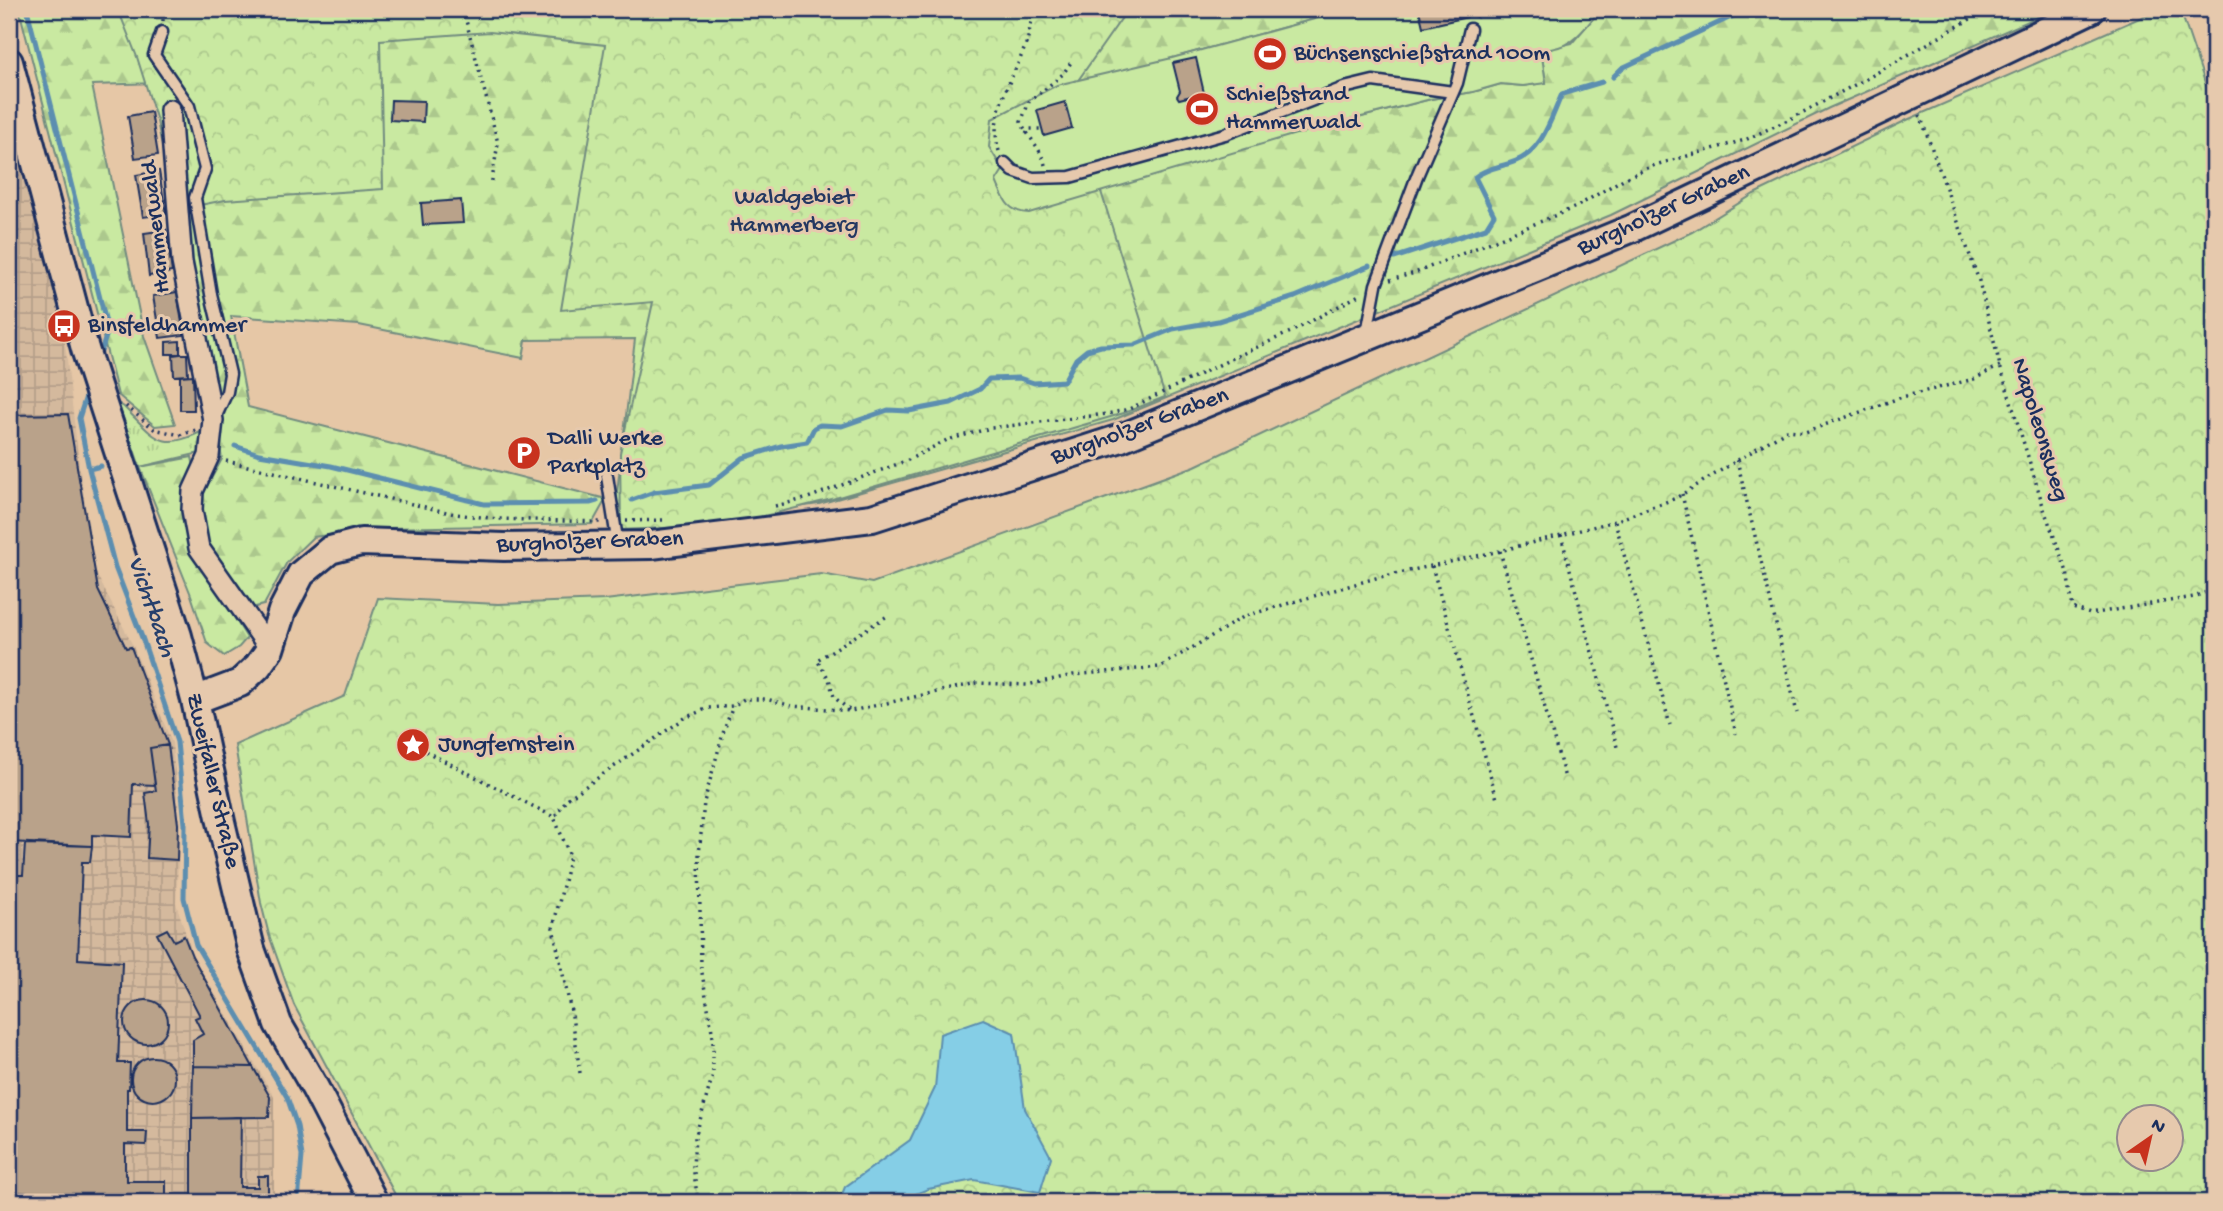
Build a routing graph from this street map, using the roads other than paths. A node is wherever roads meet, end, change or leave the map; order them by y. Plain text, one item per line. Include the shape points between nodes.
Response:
1 (2092, 9) edge
2 (1470, 29) dead end
3 (162, 32) dead end
4 (9, 62) edge
5 (1453, 92) junction
6 (170, 110) dead end
7 (1005, 163) road end
8 (1366, 338) junction
9 (213, 421) junction
10 (607, 476) dead end
11 (616, 533) junction
12 (270, 649) junction
13 (195, 700) junction
14 (374, 1202) edge

1 - 8 main road, Burgholzer Graben via 1633,228
2 - 5 lane
3 - 9 lane, Hammerwald via 154,55 189,106 205,169 195,198 230,374
4 - 13 main road, Zweifaller Straße via 85,349 113,406
5 - 7 lane via 1373,81 1343,88 1225,134 1070,177 1033,178
5 - 8 lane via 1377,285
6 - 9 street, Hammerwald via 182,262
8 - 11 main road, Burgholzer Graben via 1121,438 872,518 651,545
9 - 12 street, Hammerwald via 209,456 193,491 200,548
10 - 11 lane
11 - 12 main road, Burgholzer Graben via 504,547 362,541 330,550 301,575 282,611
12 - 13 main road, Burgholzer Graben via 240,683
13 - 14 main road, Zweifaller Straße via 251,949 278,1024

